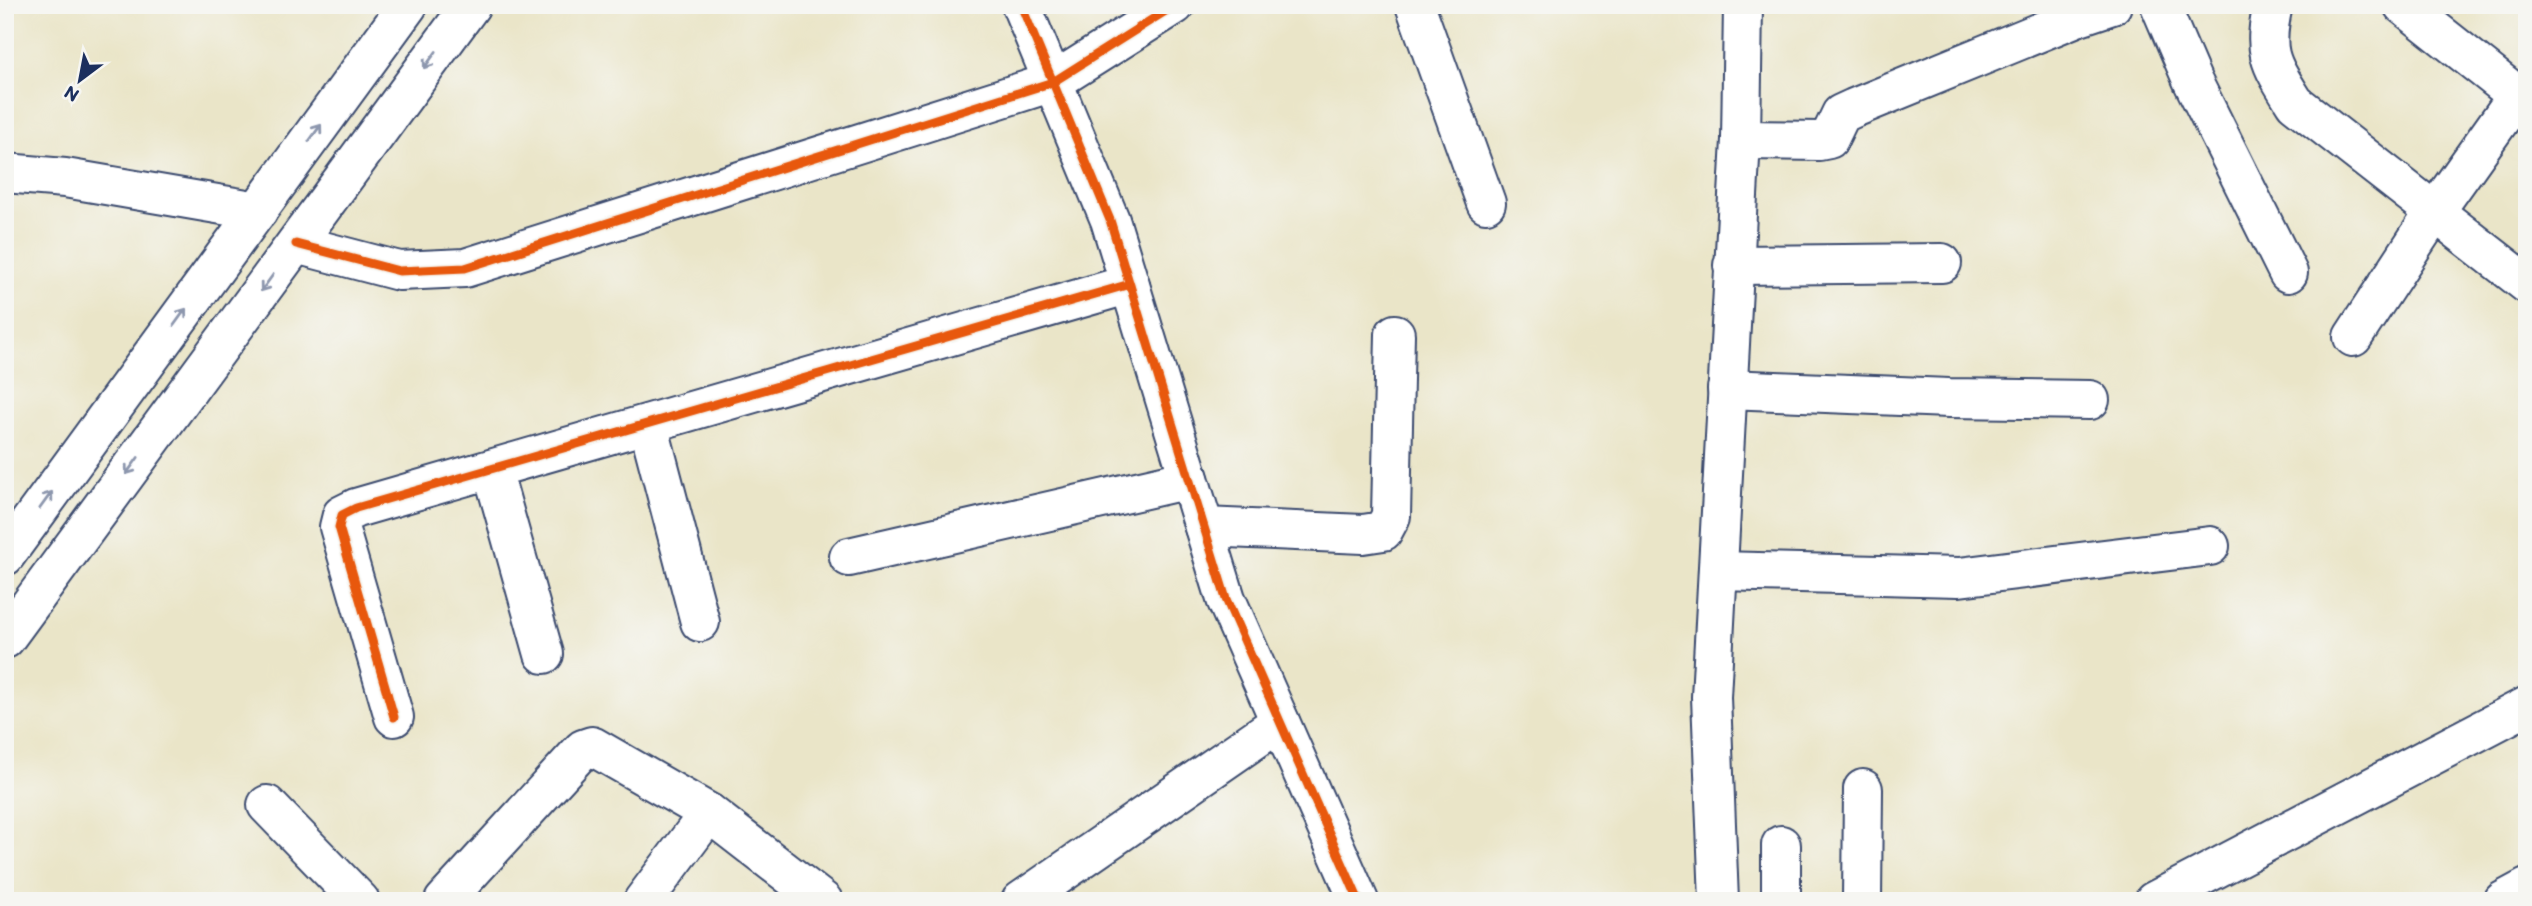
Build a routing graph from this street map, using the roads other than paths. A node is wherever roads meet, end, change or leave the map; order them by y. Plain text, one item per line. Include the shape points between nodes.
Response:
1 (408, 5) edge
2 (471, 5) edge
3 (1021, 5) edge
4 (1175, 5) edge
5 (1415, 5) edge
6 (1743, 5) edge
7 (2112, 5) edge
8 (2160, 5) edge
9 (2273, 5) edge
10 (2403, 5) edge
11 (1053, 82) junction
12 (2522, 99) edge
13 (1741, 140) junction
14 (5, 173) edge
15 (1486, 203) dead end
16 (2436, 210) junction
17 (258, 211) junction
18 (296, 244) junction
19 (1942, 263) dead end
20 (1733, 265) junction
21 (2288, 273) dead end
22 (1130, 284) junction
23 (2527, 284) edge
24 (1395, 334) dead end
25 (2353, 337) dead end
26 (1727, 389) junction
27 (2090, 400) dead end
28 (648, 424) junction
29 (492, 469) junction
30 (1189, 479) junction
31 (1204, 527) junction
32 (2210, 546) dead end
33 (5, 555) edge
34 (849, 557) dead end
35 (1718, 571) junction
36 (700, 622) dead end
37 (5, 639) edge
38 (544, 654) dead end
39 (2527, 706) edge
40 (394, 717) dead end
41 (1280, 722) junction
42 (1863, 789) dead end
43 (267, 805) dead end
44 (709, 813) junction
45 (1781, 845) dead end
46 (2527, 888) edge
47 (815, 898) edge
48 (360, 901) edge
49 (444, 901) edge
50 (643, 901) edge
51 (1021, 901) edge
52 (1359, 901) edge
53 (1719, 901) edge
54 (1781, 901) edge
55 (1862, 901) edge
56 (2154, 901) edge
57 (2503, 901) edge

17 -> 1 street
2 -> 18 street
3 - 11 street
4 - 11 street
5 - 15 street
6 - 13 street
7 - 13 street via 1841,114 1829,139
8 - 21 street
9 - 16 street via 2267,30 2269,62 2295,103
10 - 12 street
11 - 18 street via 465,268 399,271
11 - 22 street via 1110,220
12 - 16 street
13 - 20 street
14 - 17 street via 65,178
16 - 23 street
16 - 25 street
33 -> 17 street
18 -> 37 street
19 - 20 street
20 - 26 street
22 - 28 street
22 - 30 street
24 - 31 street via 1391,516 1383,531
26 - 27 street
26 - 35 street
28 - 29 street
28 - 36 street
29 - 38 street
29 - 40 street via 342,514 339,527
30 - 31 street
30 - 34 street
31 - 41 street via 1226,599
32 - 35 street via 1959,577
35 - 53 street via 1712,697
39 - 56 street
41 - 51 street
41 - 52 street
42 - 55 street
43 - 48 street
44 - 47 street
44 - 49 street via 592,746 583,749
44 - 50 street
45 - 54 street
46 - 57 street

